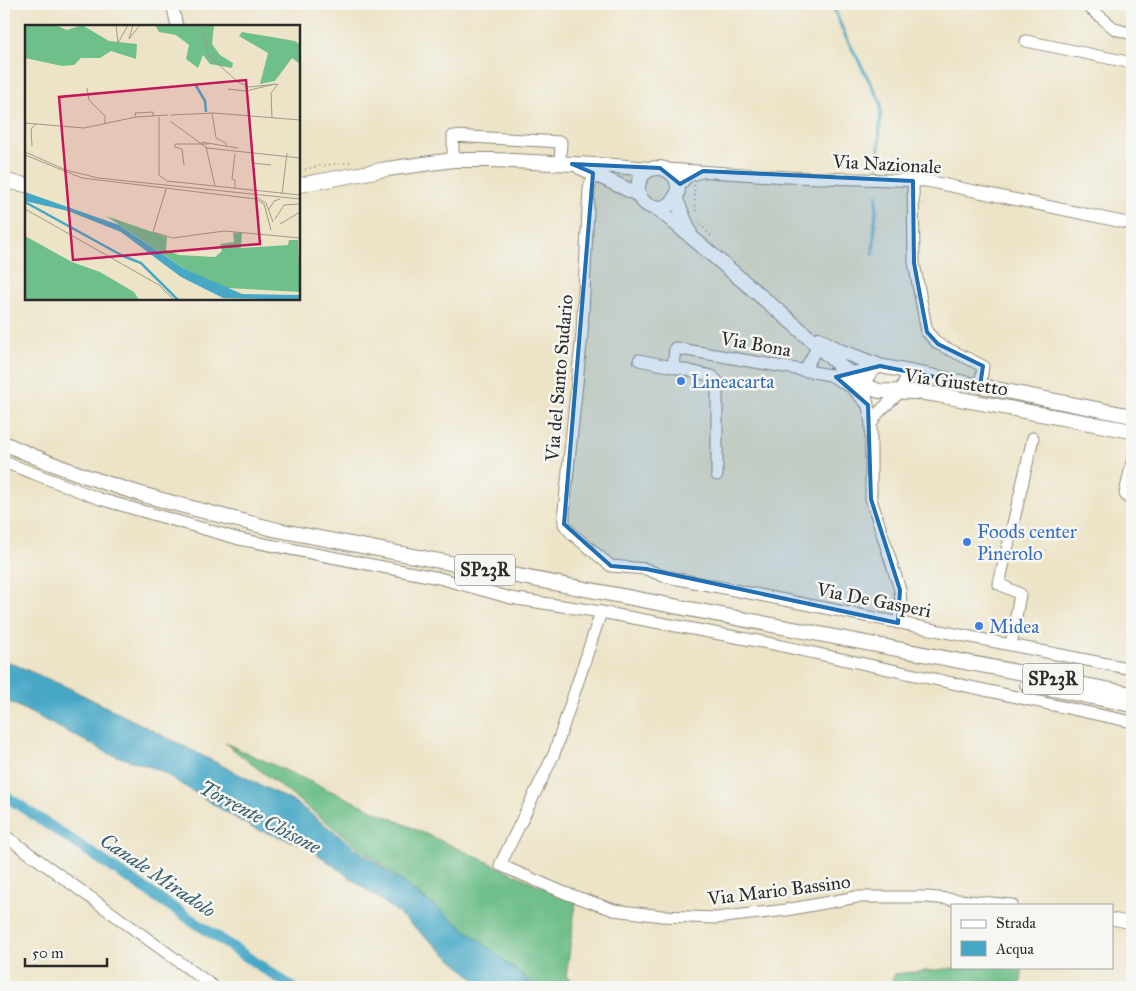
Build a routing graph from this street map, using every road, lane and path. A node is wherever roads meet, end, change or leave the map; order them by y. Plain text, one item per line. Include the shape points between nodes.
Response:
1 (172, 4) edge
2 (1085, 4) edge
3 (177, 25) edge
4 (1132, 34) edge
5 (1026, 41) dead end
6 (1132, 62) edge
7 (453, 160) junction
8 (566, 164) junction
9 (666, 169) junction
10 (650, 170) junction
11 (703, 171) junction
12 (594, 173) junction
13 (4, 181) edge
14 (913, 181) junction
15 (25, 185) edge
16 (300, 185) edge
17 (676, 193) junction
18 (639, 195) junction
19 (656, 207) junction
20 (1132, 224) edge
21 (691, 236) junction
22 (796, 326) junction
23 (818, 346) junction
24 (639, 360) dead end
25 (880, 366) junction
26 (673, 367) junction
27 (805, 370) junction
28 (908, 372) junction
29 (849, 373) junction
30 (830, 375) junction
31 (864, 384) junction
32 (980, 386) junction
33 (900, 392) junction
34 (868, 405) junction
35 (1132, 416) edge
36 (871, 424) junction
37 (1132, 431) edge
38 (1033, 438) dead end
39 (4, 444) edge
40 (4, 462) edge
41 (1132, 462) edge
42 (717, 475) dead end
43 (1132, 499) edge
44 (610, 566) joint
45 (601, 612) junction
46 (898, 623) junction
47 (1012, 645) junction
48 (975, 664) junction
49 (1132, 669) edge
50 (1132, 694) edge
51 (1132, 705) edge
52 (1132, 722) edge
53 (4, 835) edge
54 (1001, 904) edge
55 (1114, 919) edge
56 (1132, 923) edge
57 (214, 987) edge

1 - 3 street
2 - 4 street via 1115,28
5 - 6 street
7 - 8 main road
7 - 8 street via 453,136 561,142
7 - 16 main road
8 - 10 main road
8 - 12 main road
9 - 10 main road
9 - 11 street, Via Nazionale
9 - 17 main road via 674,177
10 - 18 main road via 638,183
11 - 14 street, Via Nazionale
11 - 17 street via 687,177
12 - 18 main road
12 - 44 street, Via del Santo Sudario via 589,189 582,334 564,524
13 - 15 main road
14 - 20 street, Via Nazionale via 927,181
14 - 32 street via 914,262 927,332 938,344 983,366
17 - 19 main road via 667,205
17 - 21 main road, Via Giustetto
18 - 19 main road
19 - 21 main road, Via Giustetto
21 - 22 main road, Via Giustetto
22 - 23 main road, Via Giustetto
22 - 25 main road, Via Giustetto via 840,351
23 - 27 street
23 - 29 main road, Via Giustetto
24 - 26 street
25 - 28 main road, Via Giustetto
25 - 29 street
25 - 31 street
26 - 27 street, Via Bona via 675,348
26 - 42 street via 712,376 717,381
27 - 30 street, Via Bona
28 - 32 main road, Via Giustetto
28 - 33 street
29 - 30 street
29 - 31 main road, Via Giustetto
30 - 34 street via 852,388
31 - 33 main road, Via Giustetto via 879,391
31 - 34 street
32 - 35 main road, Via Giustetto
33 - 36 street
33 - 37 main road, Via Giustetto via 938,395
34 - 36 street
36 - 46 street via 871,499 900,590
38 - 47 street via 999,584 1020,594
39 - 48 main road, SP23R via 84,476 195,510 278,530
40 - 45 street via 100,499 240,538 439,578 511,598
41 - 43 street via 1125,494
44 - 46 street, Via De Gasperi via 646,569 663,576
45 - 52 street via 768,643
45 - 54 street, Via Mario Bassino via 554,754 500,865 614,910 662,916 716,918 857,897 927,897
46 - 47 street, Via De Gasperi
47 - 49 street, Via De Gasperi
48 - 50 main road, SP23R
48 - 51 main road via 1028,684
53 - 57 street
55 - 56 street

